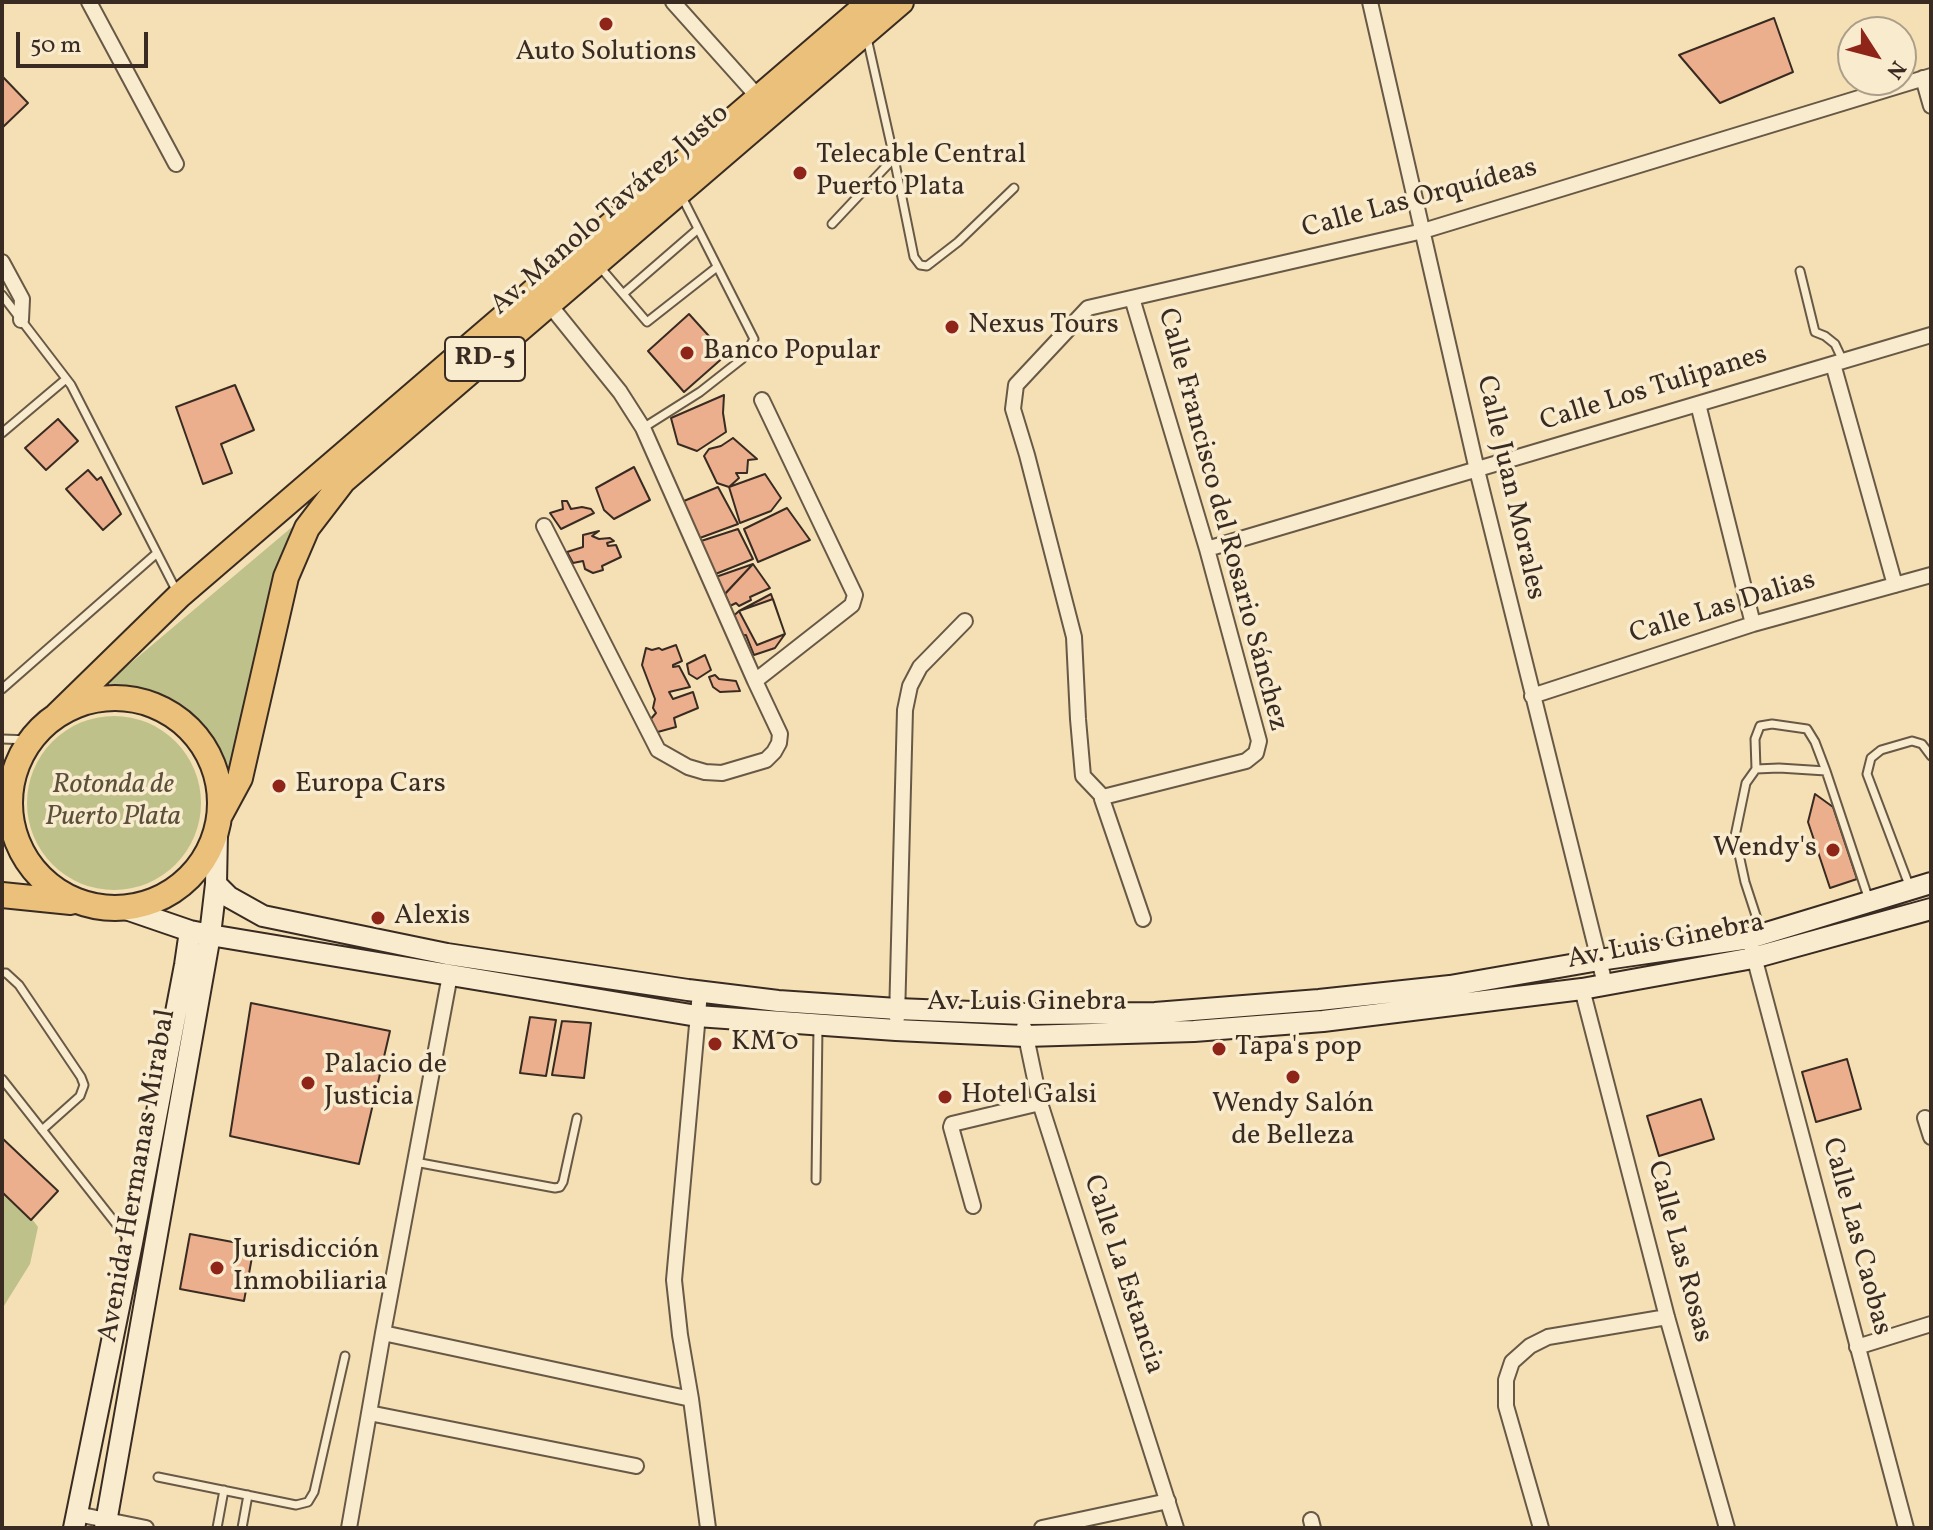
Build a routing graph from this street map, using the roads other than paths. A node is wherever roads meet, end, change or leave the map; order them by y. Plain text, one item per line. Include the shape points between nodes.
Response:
1 (89, 2) edge
2 (673, 2) edge
3 (870, 2) edge
4 (901, 2) edge
5 (1370, 2) edge
6 (866, 32) junction
7 (1927, 77) edge
8 (759, 98) junction
9 (1931, 106) edge
10 (894, 158) junction
11 (176, 164) dead end
12 (1014, 188) dead end
13 (679, 192) junction
14 (832, 224) dead end
15 (698, 229) junction
16 (1423, 231) junction
17 (2, 262) edge
18 (597, 263) junction
19 (717, 267) junction
20 (1800, 271) dead end
21 (623, 294) junction
22 (2, 295) edge
23 (1132, 298) junction
24 (549, 304) junction
25 (21, 320) junction
26 (1931, 335) edge
27 (1838, 363) junction
28 (66, 379) junction
29 (762, 400) dead end
30 (1698, 404) junction
31 (643, 428) junction
32 (2, 433) edge
33 (1477, 470) junction
34 (544, 526) dead end
35 (1207, 549) junction
36 (157, 553) junction
37 (1931, 575) edge
38 (1895, 585) junction
39 (179, 596) junction
40 (965, 621) dead end
41 (1753, 624) junction
42 (755, 681) junction
43 (2, 689) edge
44 (1532, 696) junction
45 (57, 715) junction
46 (2, 739) edge
47 (28, 744) junction
48 (1931, 756) edge
49 (2, 764) edge
50 (1756, 769) junction
51 (1826, 771) junction
52 (1103, 797) junction
53 (218, 824) junction
54 (1931, 883) edge
55 (216, 884) junction
56 (1910, 890) junction
57 (2, 895) edge
58 (1870, 902) junction
59 (83, 904) junction
60 (123, 908) junction
61 (1931, 909) edge
62 (1143, 919) dead end
63 (200, 933) junction
64 (1755, 944) junction
65 (1599, 960) junction
66 (2, 973) edge
67 (450, 975) junction
68 (1605, 984) junction
69 (1582, 989) junction
70 (700, 992) junction
71 (897, 1009) junction
72 (1023, 1014) junction
73 (697, 1016) junction
74 (818, 1025) junction
75 (896, 1030) junction
76 (1025, 1036) junction
77 (2, 1079) edge
78 (1040, 1103) junction
79 (577, 1118) dead end
80 (1925, 1118) dead end
81 (42, 1130) junction
82 (1931, 1137) edge
83 (415, 1162) junction
84 (816, 1180) dead end
85 (973, 1206) dead end
86 (132, 1243) junction
87 (1667, 1317) junction
88 (1931, 1324) edge
89 (383, 1333) junction
90 (1857, 1347) junction
91 (345, 1356) dead end
92 (691, 1399) junction
93 (369, 1413) junction
94 (636, 1466) dead end
95 (158, 1477) dead end
96 (224, 1490) junction
97 (248, 1495) junction
98 (1168, 1501) junction
99 (75, 1521) edge
100 (106, 1524) edge
101 (146, 1528) edge
102 (217, 1528) edge
103 (242, 1528) edge
104 (349, 1528) edge
105 (708, 1528) edge
106 (1042, 1528) edge
107 (1176, 1528) edge
108 (1541, 1528) edge
109 (1727, 1528) edge
110 (1906, 1528) edge

1 - 11 street
2 - 8 street
3 - 8 main road, Av. Manolo Tavárez Justo / RD-5
4 - 6 main road, Av. Manolo Tavárez Justo / RD-5
5 - 16 street, Calle Juan Morales
6 - 10 lane
6 - 13 main road, Av. Manolo Tavárez Justo / RD-5
7 - 9 street
7 - 16 street, Calle Las Orquídeas
8 - 39 main road, Av. Manolo Tavárez Justo / RD-5
10 - 12 lane via 920,265 927,266 958,242
10 - 14 lane
13 - 15 lane
13 - 18 main road, Av. Manolo Tavárez Justo / RD-5
15 - 19 lane
15 - 21 lane
16 - 23 street, Calle Las Orquídeas
16 - 33 street, Calle Juan Morales
17 - 25 street via 22,299
18 - 21 lane
18 - 24 main road, Av. Manolo Tavárez Justo / RD-5
19 - 21 lane via 647,322
19 - 31 lane via 754,339 742,359
20 - 27 lane via 1815,332 1835,344
22 - 25 lane
23 - 35 street, Calle Francisco del Rosario Sánchez
23 - 52 street, Calle Las Orquídeas via 1088,308 1016,385 1013,409 1074,637 1083,776
24 - 31 street
24 - 53 main road, Av. Manolo Tavárez Justo / RD-5 via 343,481 307,528 286,577 240,778
25 - 28 lane
26 - 27 street, Calle Los Tulipanes
27 - 30 street, Calle Los Tulipanes
27 - 38 street
28 - 32 lane
28 - 36 lane
29 - 42 street via 855,595 852,605
30 - 33 street, Calle Los Tulipanes
30 - 41 street
31 - 42 street
33 - 35 street, Calle Los Tulipanes
33 - 44 street, Calle Juan Morales
34 - 42 street via 658,750 705,772 722,773 766,760 780,734
35 - 52 street, Calle Francisco del Rosario Sánchez via 1259,741 1256,753 1246,761
36 - 39 lane
36 - 43 lane
37 - 38 street, Calle Las Dalias
38 - 41 street, Calle Las Dalias
39 - 45 main road, Av. Manolo Tavárez Justo / RD-5
40 - 71 street via 920,667 905,710
41 - 44 street, Calle Las Dalias
44 - 65 street, Calle Juan Morales
45 - 47 main road, RD-5
45 - 53 main road, RD-5 via 88,701 122,697 155,705 185,723 207,749 219,781
46 - 47 lane
47 - 49 main road, RD-5
47 - 59 main road, RD-5 via 13,777 10,809 17,840 43,879
48 - 56 lane via 1912,741 1881,750 1871,758 1867,774
50 - 51 lane
50 - 51 lane via 1755,739 1760,726 1772,724 1807,729
50 - 64 lane via 1746,783 1735,836
51 - 58 lane
52 - 62 street
53 - 55 street, Avenida Hermanas Mirabal
53 - 60 main road, RD-5 via 203,861 182,885 154,901
54 - 56 street, Av. Luis Ginebra
55 - 63 street, Avenida Hermanas Mirabal
55 - 70 street, Av. Luis Ginebra via 263,916 447,954
56 - 58 street, Av. Luis Ginebra
57 - 59 main road, RD-5
58 - 64 street, Av. Luis Ginebra
59 - 60 main road, RD-5
60 - 63 street, Av. Luis Ginebra
61 - 64 street, Av. Luis Ginebra
63 - 67 street, Av. Luis Ginebra
63 - 86 street, Avenida Hermanas Mirabal via 185,965
63 - 100 street, Avenida Hermanas Mirabal
64 - 65 street, Av. Luis Ginebra
64 - 68 street, Av. Luis Ginebra
64 - 90 street, Calle Las Caobas
65 - 68 street, Calle Juan Morales
65 - 72 street, Av. Luis Ginebra via 1450,986 1319,1000 1155,1013
66 - 81 lane via 19,985 84,1085 80,1096
67 - 73 street, Av. Luis Ginebra
67 - 83 street
68 - 69 street, Av. Luis Ginebra
69 - 76 street, Av. Luis Ginebra via 1323,1021
69 - 87 street, Calle Las Rosas
70 - 71 street, Av. Luis Ginebra
70 - 73 street
71 - 72 street, Av. Luis Ginebra
71 - 75 street
72 - 76 street, Calle La Estancia
73 - 74 street, Av. Luis Ginebra
73 - 92 street via 674,1280
74 - 75 street, Av. Luis Ginebra
74 - 84 lane
75 - 76 street, Av. Luis Ginebra
76 - 78 street, Calle La Estancia
77 - 81 lane
78 - 85 street via 952,1124
78 - 98 street, Calle La Estancia
79 - 83 lane via 560,1187
80 - 82 street
81 - 86 lane
83 - 89 street
86 - 99 street, Avenida Hermanas Mirabal
87 - 108 street via 1548,1337 1512,1362 1506,1406
87 - 109 street, Calle Las Rosas
88 - 90 street
89 - 92 street
89 - 93 street
90 - 110 street, Calle Las Caobas
91 - 97 lane via 308,1502 296,1505
92 - 105 street
93 - 94 street
93 - 104 street
95 - 96 lane
96 - 97 lane
96 - 102 lane
97 - 103 lane
98 - 106 street
98 - 107 street, Calle La Estancia
99 - 100 street
100 - 101 street

